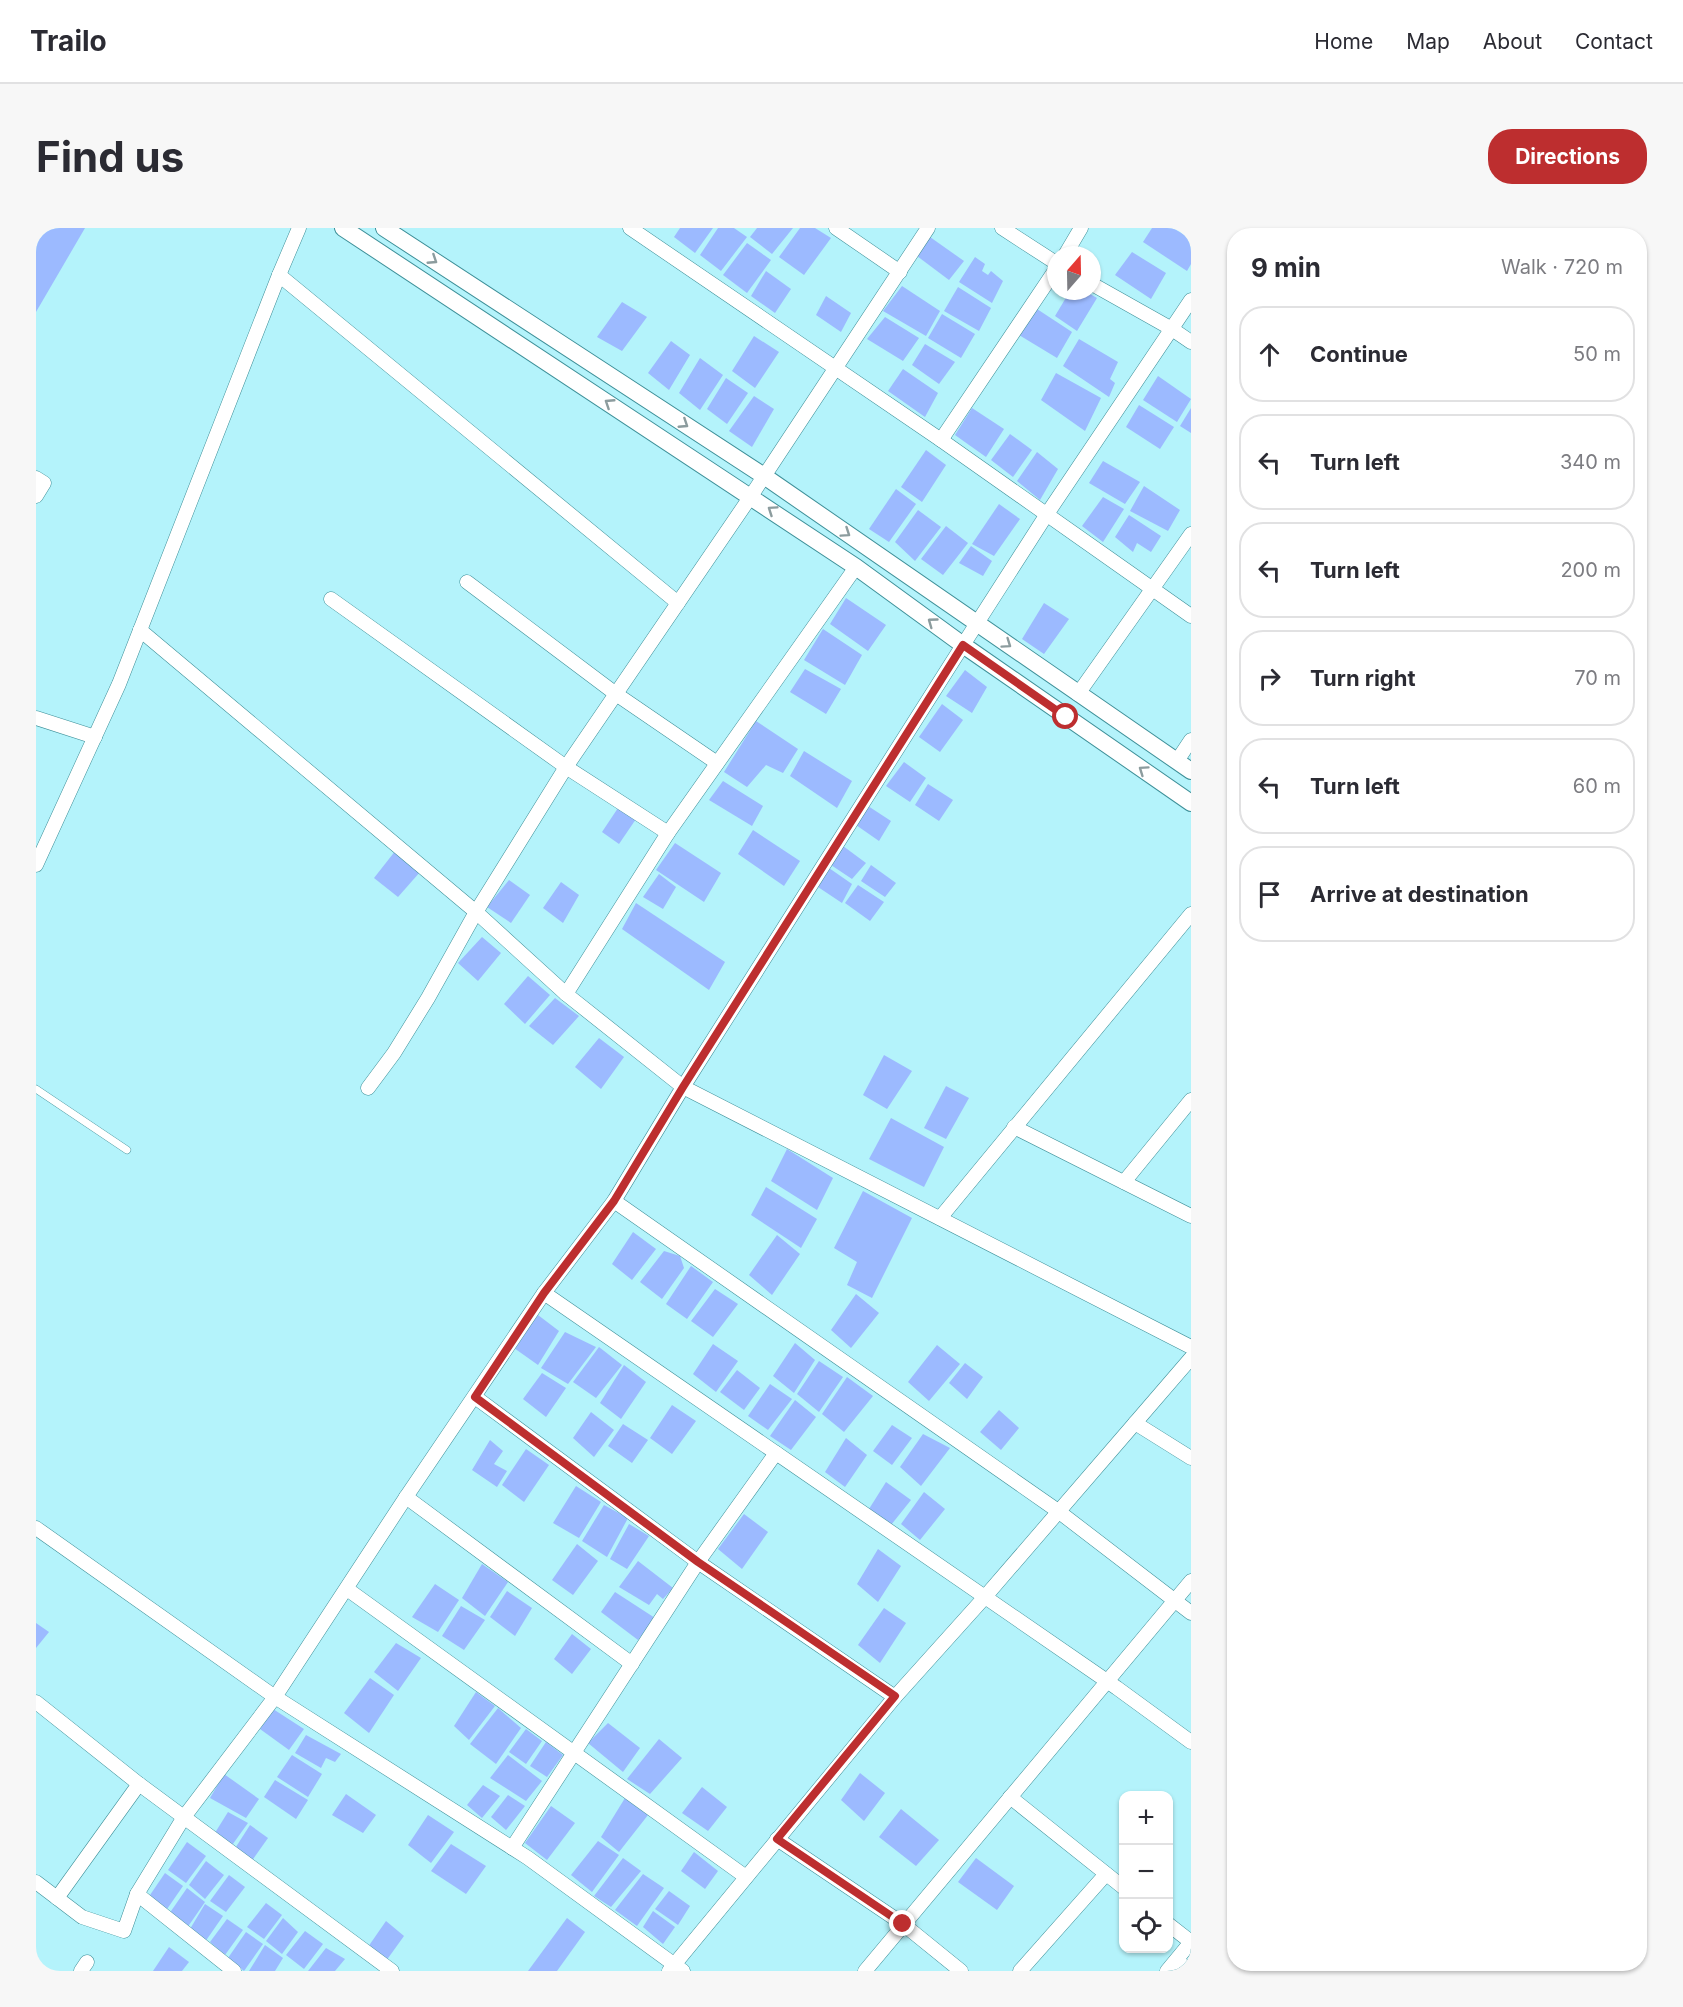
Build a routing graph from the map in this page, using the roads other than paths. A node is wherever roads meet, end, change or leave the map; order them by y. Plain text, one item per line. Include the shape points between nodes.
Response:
1 (299, 228) edge
2 (344, 228) edge
3 (384, 228) edge
4 (630, 228) edge
5 (836, 228) edge
6 (928, 228) edge
7 (1002, 228) edge
8 (1082, 228) edge
9 (1071, 246) edge
10 (1047, 257) edge
11 (900, 272) junction
12 (279, 275) junction
13 (1047, 282) edge
14 (1101, 289) edge
15 (1191, 300) edge
16 (1172, 329) junction
17 (1191, 342) edge
18 (834, 369) junction
19 (941, 440) junction
20 (764, 476) junction
21 (36, 477) edge
22 (36, 496) edge
23 (751, 496) junction
24 (1047, 514) junction
25 (1191, 534) edge
26 (856, 567) junction
27 (467, 582) dead end
28 (1150, 589) junction
29 (331, 599) dead end
30 (678, 603) junction
31 (1191, 616) edge
32 (977, 623) junction
33 (140, 630) junction
34 (963, 645) junction
35 (616, 694) junction
36 (1078, 694) junction
37 (36, 718) edge
38 (95, 736) junction
39 (1191, 740) edge
40 (1177, 761) junction
41 (717, 763) junction
42 (566, 767) junction
43 (1191, 771) edge
44 (1191, 803) edge
45 (668, 833) junction
46 (36, 865) edge
47 (476, 912) junction
48 (1191, 914) edge
49 (566, 994) junction
50 (683, 1087) junction
51 (368, 1088) dead end
52 (36, 1089) edge
53 (1191, 1100) edge
54 (1014, 1127) junction
55 (127, 1150) dead end
56 (1124, 1182) junction
57 (614, 1201) junction
58 (1191, 1216) edge
59 (940, 1218) junction
60 (544, 1293) junction
61 (1191, 1347) edge
62 (1191, 1358) edge
63 (475, 1397) junction
64 (1135, 1423) junction
65 (776, 1453) junction
66 (1191, 1458) edge
67 (406, 1497) junction
68 (1058, 1511) junction
69 (36, 1528) edge
70 (698, 1562) junction
71 (1191, 1581) edge
72 (347, 1589) junction
73 (984, 1598) junction
74 (1175, 1601) junction
75 (1191, 1613) edge
76 (632, 1664) junction
77 (1108, 1682) junction
78 (895, 1696) junction
79 (275, 1697) junction
80 (36, 1702) edge
81 (1191, 1742) edge
82 (574, 1754) junction
83 (139, 1784) junction
84 (1010, 1797) junction
85 (184, 1817) junction
86 (777, 1839) junction
87 (512, 1848) junction
88 (1106, 1874) junction
89 (746, 1877) junction
90 (36, 1882) edge
91 (1119, 1884) edge
92 (136, 1894) junction
93 (57, 1898) junction
94 (903, 1924) junction
95 (1173, 1928) edge
96 (1191, 1942) edge
97 (1177, 1960) junction
98 (675, 1969) edge
99 (388, 1970) edge
100 (234, 1971) edge
101 (865, 1971) edge
102 (961, 1971) edge
103 (1020, 1971) edge
104 (1167, 1971) edge
105 (1191, 1971) edge

1 - 12 street
23 -> 2 street
3 -> 20 street
4 - 18 street
5 - 11 street
6 - 11 street
7 - 10 street
8 - 9 street
11 - 18 street
12 - 30 street
12 - 33 street
13 - 19 street
14 - 16 street
15 - 16 street
16 - 17 street
16 - 24 street
18 - 19 street
18 - 20 street
19 - 24 street
20 - 23 street
20 -> 32 street
21 - 22 street via 44,483
26 -> 23 street
23 - 30 street
24 - 28 street
24 - 32 street
25 - 28 street
34 -> 26 street
26 - 41 street
27 - 35 street
28 - 31 street
28 - 36 street
29 - 42 street
30 - 35 street
32 - 34 street
32 -> 36 street
33 - 38 street
33 - 47 street
44 -> 34 street
34 - 50 street
35 - 41 street
35 - 42 street
36 - 40 street
37 - 38 street
38 - 46 street
39 - 40 street
40 - 43 street
41 - 45 street
42 - 45 street
42 - 47 street
45 - 49 street
47 - 49 street
47 - 51 street via 406,1034
48 - 54 street
49 - 50 street
50 - 57 street
50 - 59 street
52 - 55 lane
53 - 56 street
54 - 56 street
54 - 59 street
56 - 58 street
57 - 60 street
57 - 68 street
59 - 61 street
60 - 63 street
60 - 65 street
62 - 64 street
63 - 67 street
63 - 70 street
64 - 66 street
64 - 68 street
65 - 70 street
65 - 73 street
67 - 72 street
67 - 76 street
68 - 73 street
68 - 74 street
69 - 79 street
70 - 76 street
70 - 78 street
71 - 74 street
72 - 79 street
72 - 82 street
73 - 77 street
73 - 78 street
74 - 75 street
74 - 77 street
76 - 82 street
77 - 81 street
77 - 84 street
78 - 86 street
79 - 85 street
79 - 87 street
80 - 83 street
82 - 87 street
82 - 89 street
83 - 85 street
83 - 93 street
84 - 88 street
84 - 94 street
85 - 92 street
85 - 99 street
86 - 89 street
86 - 94 street
87 - 98 street
88 - 91 street
88 - 103 street
89 - 98 street
90 - 93 street
92 - 93 street via 124,1931 82,1917
92 - 100 street
94 - 101 street
94 - 102 street
95 - 96 street
96 - 97 street
97 - 104 street
97 - 105 street

